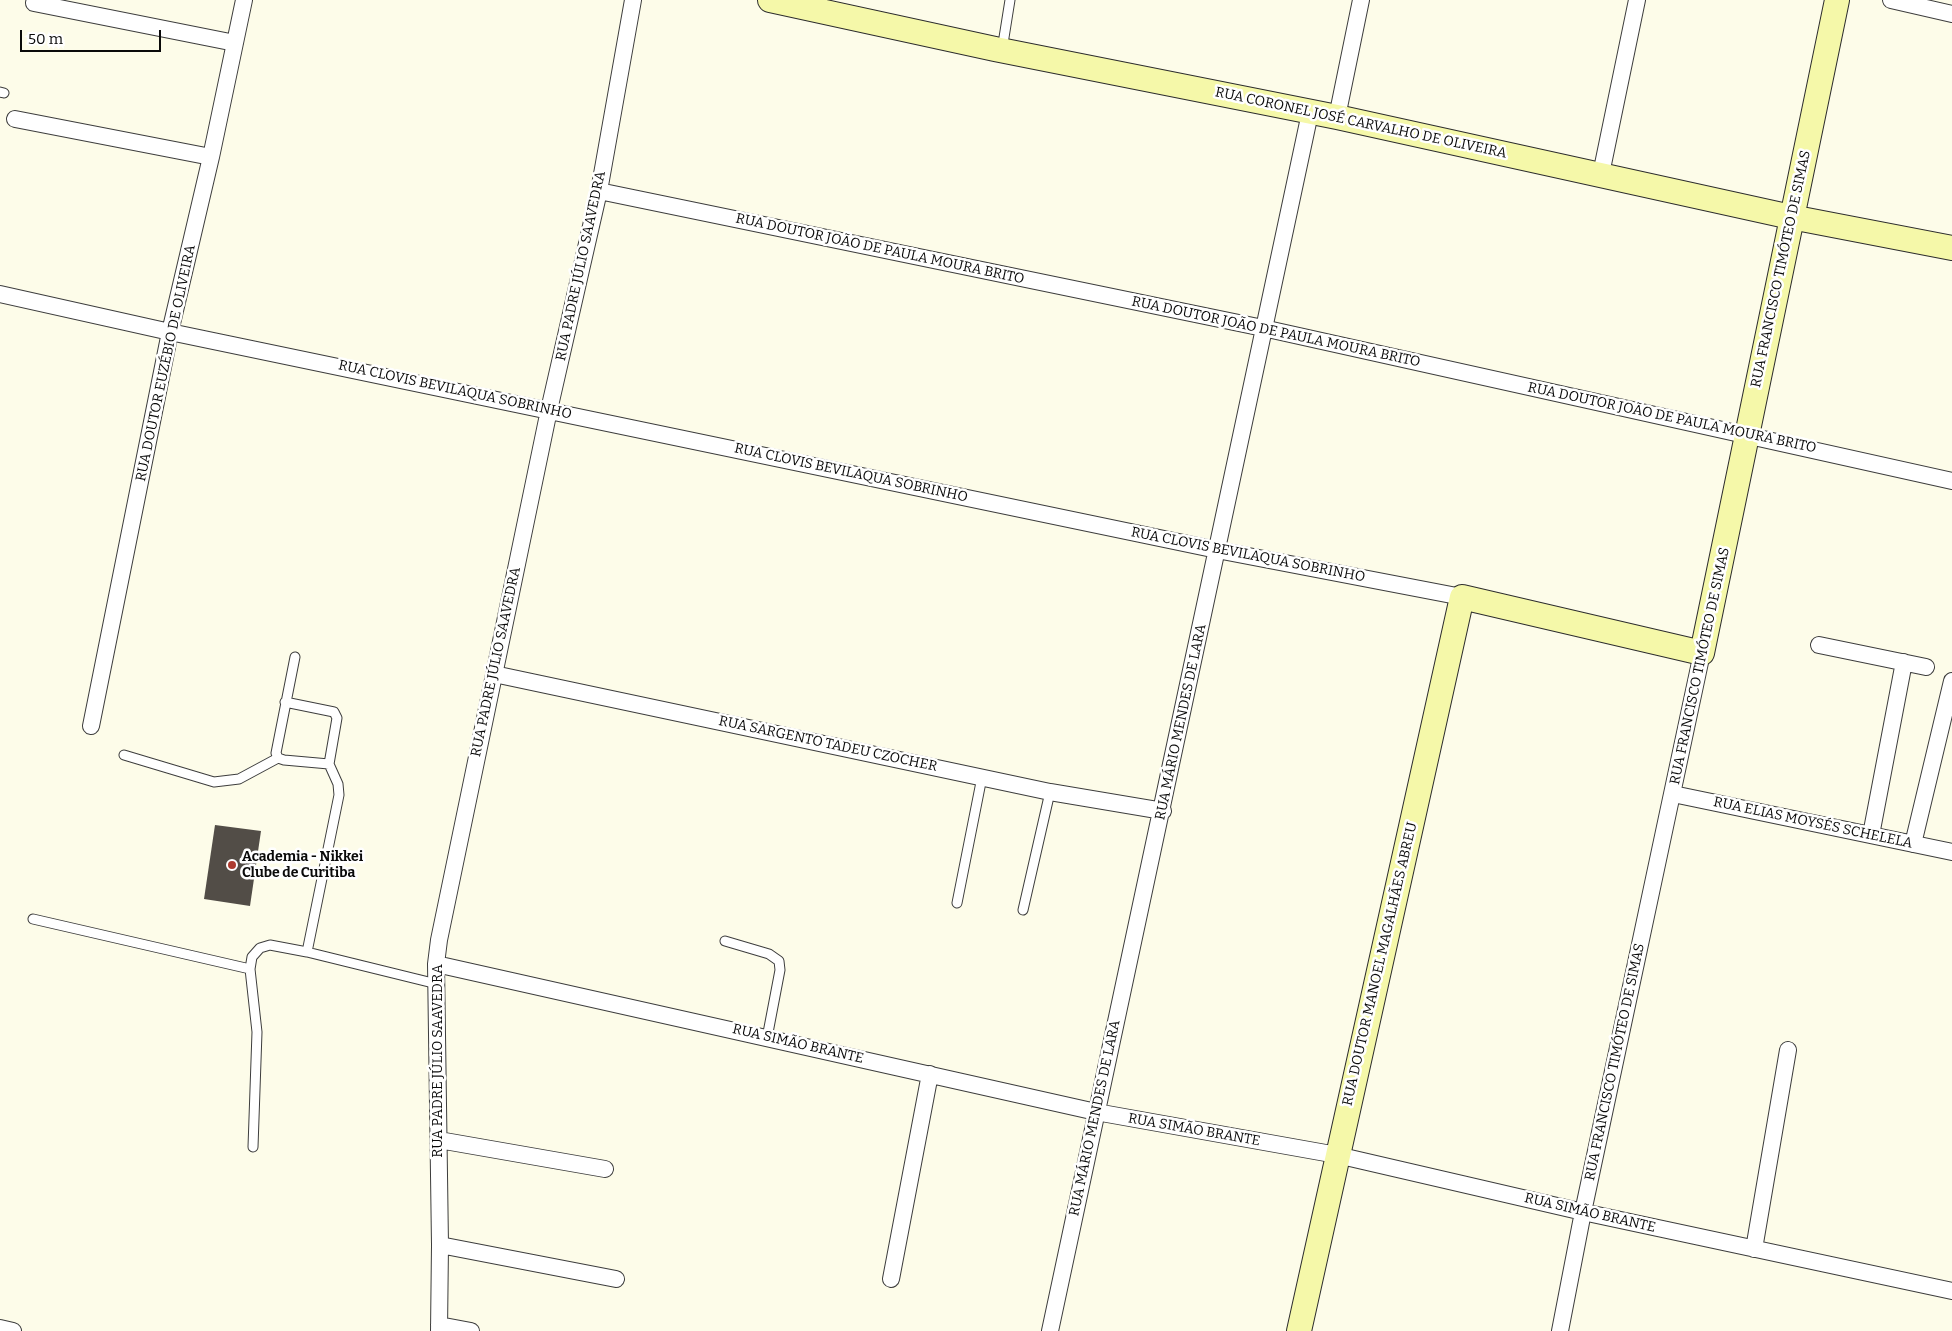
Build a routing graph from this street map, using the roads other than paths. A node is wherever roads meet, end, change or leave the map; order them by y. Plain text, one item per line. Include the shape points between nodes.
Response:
1 (244, 0) edge
2 (633, 0) edge
3 (770, 0) edge
4 (1010, 0) edge
5 (1362, 0) edge
6 (1637, 0) edge
7 (1837, 0) edge
8 (1890, 0) edge
9 (34, 3) dead end
10 (1952, 14) edge
11 (235, 43) junction
12 (1002, 50) junction
13 (1310, 113) junction
14 (1337, 117) junction
15 (14, 119) dead end
16 (212, 157) junction
17 (1601, 174) junction
18 (599, 191) junction
19 (1791, 217) junction
20 (1952, 248) edge
21 (0, 294) edge
22 (1263, 328) junction
23 (170, 332) junction
24 (549, 410) junction
25 (1747, 435) junction
26 (1952, 481) edge
27 (1217, 550) junction
28 (1462, 597) junction
29 (1819, 645) dead end
30 (1702, 653) junction
31 (295, 657) dead end
32 (1904, 662) junction
33 (1926, 667) dead end
34 (494, 674) junction
35 (1952, 681) edge
36 (285, 702) junction
37 (91, 726) dead end
38 (124, 756) dead end
39 (278, 758) junction
40 (329, 764) junction
41 (982, 777) junction
42 (1050, 792) junction
43 (1673, 794) junction
44 (1162, 811) junction
45 (1871, 835) junction
46 (1913, 844) junction
47 (1952, 852) edge
48 (957, 903) dead end
49 (1023, 910) dead end
50 (33, 919) dead end
51 (725, 941) dead end
52 (307, 952) junction
53 (436, 964) junction
54 (250, 969) junction
55 (436, 984) junction
56 (767, 1038) junction
57 (1788, 1050) dead end
58 (930, 1074) junction
59 (1096, 1112) junction
60 (438, 1140) junction
61 (253, 1147) dead end
62 (1337, 1155) junction
63 (605, 1169) dead end
64 (1583, 1212) junction
65 (440, 1245) junction
66 (1754, 1249) junction
67 (891, 1279) dead end
68 (616, 1280) dead end
69 (1952, 1291) edge
70 (0, 1328) edge
71 (439, 1328) edge
72 (13, 1331) edge
73 (471, 1331) edge
74 (1050, 1331) edge
75 (1299, 1331) edge
76 (1560, 1331) edge

1 - 11 street, RUA DOUTOR EUZÉBIO DE OLIVEIRA
2 - 18 street, RUA PADRE JÚLIO SAAVEDRA
3 - 12 street, RUA CORONEL JOSÉ CARVALHO DE OLIVEIRA
4 - 12 lane
5 - 14 street
6 - 17 street
7 - 19 street, RUA FRANCISCO TIMÓTEO DE SIMAS
8 - 10 street
9 - 11 street
11 - 16 street, RUA DOUTOR EUZÉBIO DE OLIVEIRA
12 - 13 street, RUA CORONEL JOSÉ CARVALHO DE OLIVEIRA
13 - 14 street, RUA CORONEL JOSÉ CARVALHO DE OLIVEIRA
13 - 22 street, RUA MÁRIO MENDES DE LARA
14 - 17 street, RUA CORONEL JOSÉ CARVALHO DE OLIVEIRA
15 - 16 street
16 - 23 street, RUA DOUTOR EUZÉBIO DE OLIVEIRA
17 - 19 street, RUA CORONEL JOSÉ CARVALHO DE OLIVEIRA
18 - 22 street, RUA DOUTOR JOÃO DE PAULA MOURA BRITO
18 - 24 street, RUA PADRE JÚLIO SAAVEDRA
19 - 20 street, RUA CORONEL JOSÉ CARVALHO DE OLIVEIRA
19 - 25 street, RUA FRANCISCO TIMÓTEO DE SIMAS
21 - 23 street, RUA CLOVIS BEVILAQUA SOBRINHO
22 - 25 street, RUA DOUTOR JOÃO DE PAULA MOURA BRITO
22 - 27 street, RUA MÁRIO MENDES DE LARA
23 - 24 street, RUA CLOVIS BEVILAQUA SOBRINHO
23 - 37 street, RUA DOUTOR EUZÉBIO DE OLIVEIRA
24 - 27 street, RUA CLOVIS BEVILAQUA SOBRINHO
24 - 34 street, RUA PADRE JÚLIO SAAVEDRA
25 - 26 street, RUA DOUTOR JOÃO DE PAULA MOURA BRITO
25 - 30 street, RUA FRANCISCO TIMÓTEO DE SIMAS
27 - 28 street, RUA CLOVIS BEVILAQUA SOBRINHO
27 - 44 street, RUA MÁRIO MENDES DE LARA
28 - 30 street, RUA CLOVIS BEVILAQUA SOBRINHO
28 - 62 street, RUA DOUTOR MANOEL MAGALHÃES ABREU
29 - 32 street
30 - 43 street, RUA FRANCISCO TIMÓTEO DE SIMAS
31 - 36 lane
32 - 33 street
32 - 45 street
34 - 41 street, RUA SARGENTO TADEU CZOCHER
34 - 53 street, RUA PADRE JÚLIO SAAVEDRA
35 - 46 street
36 - 39 lane via 276,753
36 - 40 lane via 336,715
38 - 39 lane via 214,782 238,779
39 - 40 lane
40 - 52 lane via 339,795
41 - 42 street, RUA SARGENTO TADEU CZOCHER
41 - 48 lane
42 - 44 street, RUA SARGENTO TADEU CZOCHER
42 - 49 lane
43 - 45 street, RUA ELIAS MOYSÉS SCHELELA
43 - 64 street, RUA FRANCISCO TIMÓTEO DE SIMAS
44 - 59 street, RUA MÁRIO MENDES DE LARA
45 - 46 street, RUA ELIAS MOYSÉS SCHELELA
46 - 47 street, RUA ELIAS MOYSÉS SCHELELA
50 - 54 lane
51 - 56 lane via 770,954 778,961 780,970
52 - 54 lane via 270,945 260,948 252,957
52 - 55 lane
53 - 55 street, RUA PADRE JÚLIO SAAVEDRA
53 - 56 street, RUA SIMÃO BRANTE
54 - 61 lane via 257,1032
55 - 60 street, RUA PADRE JÚLIO SAAVEDRA
56 - 58 street, RUA SIMÃO BRANTE
57 - 66 street
58 - 59 street, RUA SIMÃO BRANTE
58 - 67 street
59 - 62 street, RUA SIMÃO BRANTE
59 - 74 street, RUA MÁRIO MENDES DE LARA
60 - 63 street
60 - 65 street, RUA PADRE JÚLIO SAAVEDRA
62 - 64 street, RUA SIMÃO BRANTE
62 - 75 street, RUA DOUTOR MANOEL MAGALHÃES ABREU
64 - 66 street, RUA SIMÃO BRANTE
64 - 76 street, RUA FRANCISCO TIMÓTEO DE SIMAS
65 - 68 street
65 - 71 street, RUA PADRE JÚLIO SAAVEDRA
66 - 69 street, RUA SIMÃO BRANTE
70 - 72 street
71 - 73 street

